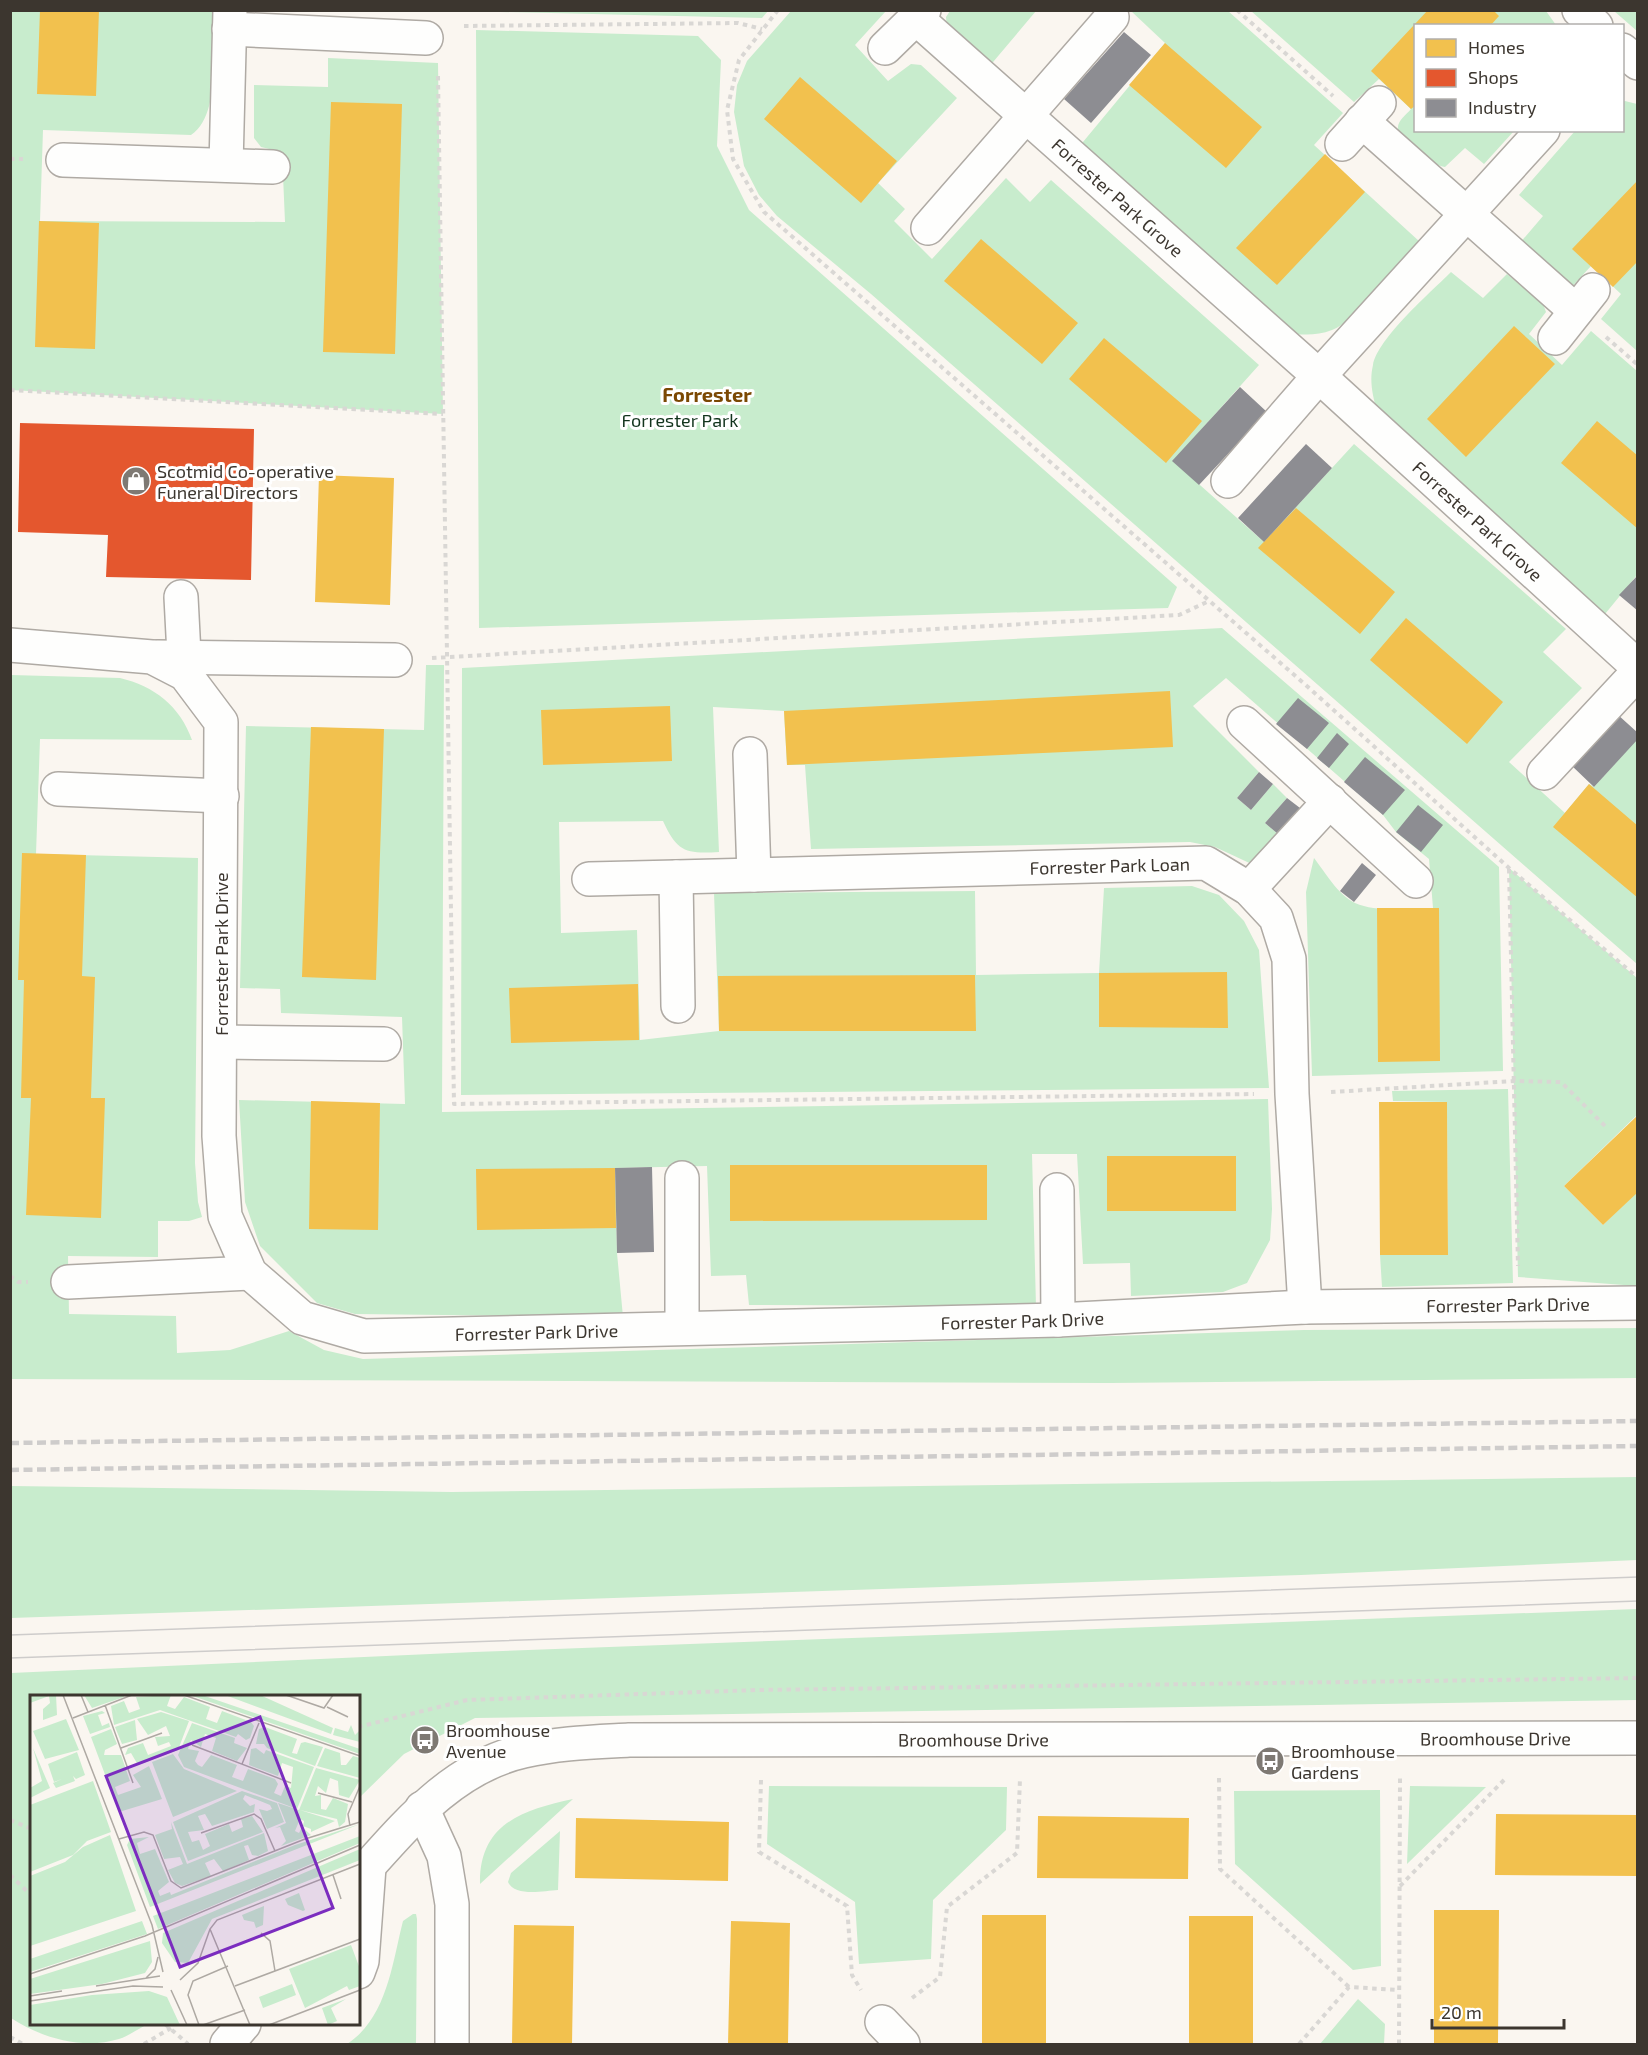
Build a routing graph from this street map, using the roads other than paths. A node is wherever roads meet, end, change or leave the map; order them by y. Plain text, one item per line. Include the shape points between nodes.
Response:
1 (1579, 10) edge
2 (920, 14) edge
3 (1112, 17) dead end
4 (229, 20) edge
5 (1594, 24) edge
6 (426, 38) road end
7 (885, 48) dead end
8 (1624, 51) edge
9 (1638, 63) edge
10 (1026, 115) junction
11 (1361, 123) road end
12 (1541, 132) edge
13 (63, 160) dead end
14 (226, 165) junction
15 (273, 167) dead end
16 (1467, 213) junction
17 (928, 228) dead end
18 (1555, 338) dead end
19 (1318, 376) junction
20 (1228, 481) dead end
21 (181, 597) dead end
22 (10, 645) edge
23 (395, 660) road end
24 (185, 666) junction
25 (1638, 667) edge
26 (1638, 672) edge
27 (1244, 723) dead end
28 (750, 754) dead end
29 (1544, 773) dead end
30 (58, 789) dead end
31 (222, 796) junction
32 (1330, 801) junction
33 (754, 875) junction
34 (676, 877) junction
35 (589, 879) dead end
36 (1416, 880) dead end
37 (1249, 889) junction
38 (678, 1006) dead end
39 (221, 1042) junction
40 (384, 1044) dead end
41 (682, 1179) dead end
42 (1058, 1190) dead end
43 (250, 1273) junction
44 (68, 1282) dead end
45 (1638, 1303) edge
46 (1305, 1307) junction
47 (1058, 1320) junction
48 (682, 1328) junction
49 (1638, 1738) edge
50 (422, 1808) junction
51 (364, 1872) edge
52 (360, 1966) edge
53 (243, 2025) edge
54 (227, 2044) edge
55 (453, 2044) edge

1 - 5 street
2 - 7 street
2 - 10 street, Forrester Park Grove
3 - 10 street
4 - 6 street
4 - 14 street
8 - 9 street
10 - 17 street
10 - 19 street, Forrester Park Grove
11 - 16 street
12 - 16 street
13 - 14 street
14 - 15 street
16 - 18 street via 1585,300
16 - 19 street
19 - 20 street
19 - 25 street, Forrester Park Grove
21 - 24 street
22 - 24 street, Forrester Park Drive via 152,657
23 - 24 street
24 - 31 street, Forrester Park Drive via 221,722
26 - 29 street
27 - 32 street
28 - 33 street
30 - 31 street
31 - 39 street, Forrester Park Drive
32 - 36 street
32 - 37 street
33 - 34 street, Forrester Park Loan
33 - 37 street, Forrester Park Loan via 1206,863
34 - 35 street, Forrester Park Loan
34 - 38 street
37 - 46 street, Forrester Park Loan via 1276,918 1289,959 1292,1094
39 - 40 street
39 - 43 street, Forrester Park Drive via 219,1136 225,1216
41 - 48 street
42 - 47 street
43 - 44 street
43 - 48 street, Forrester Park Drive via 302,1318 364,1336
45 - 46 street, Forrester Park Drive
46 - 47 street, Forrester Park Drive
47 - 48 street, Forrester Park Drive
49 - 50 street, Broomhouse Drive via 629,1740 522,1751 483,1766
50 - 51 street, Broomhouse Drive
50 - 55 street via 444,1856 452,1904
51 - 52 street
53 - 54 street

